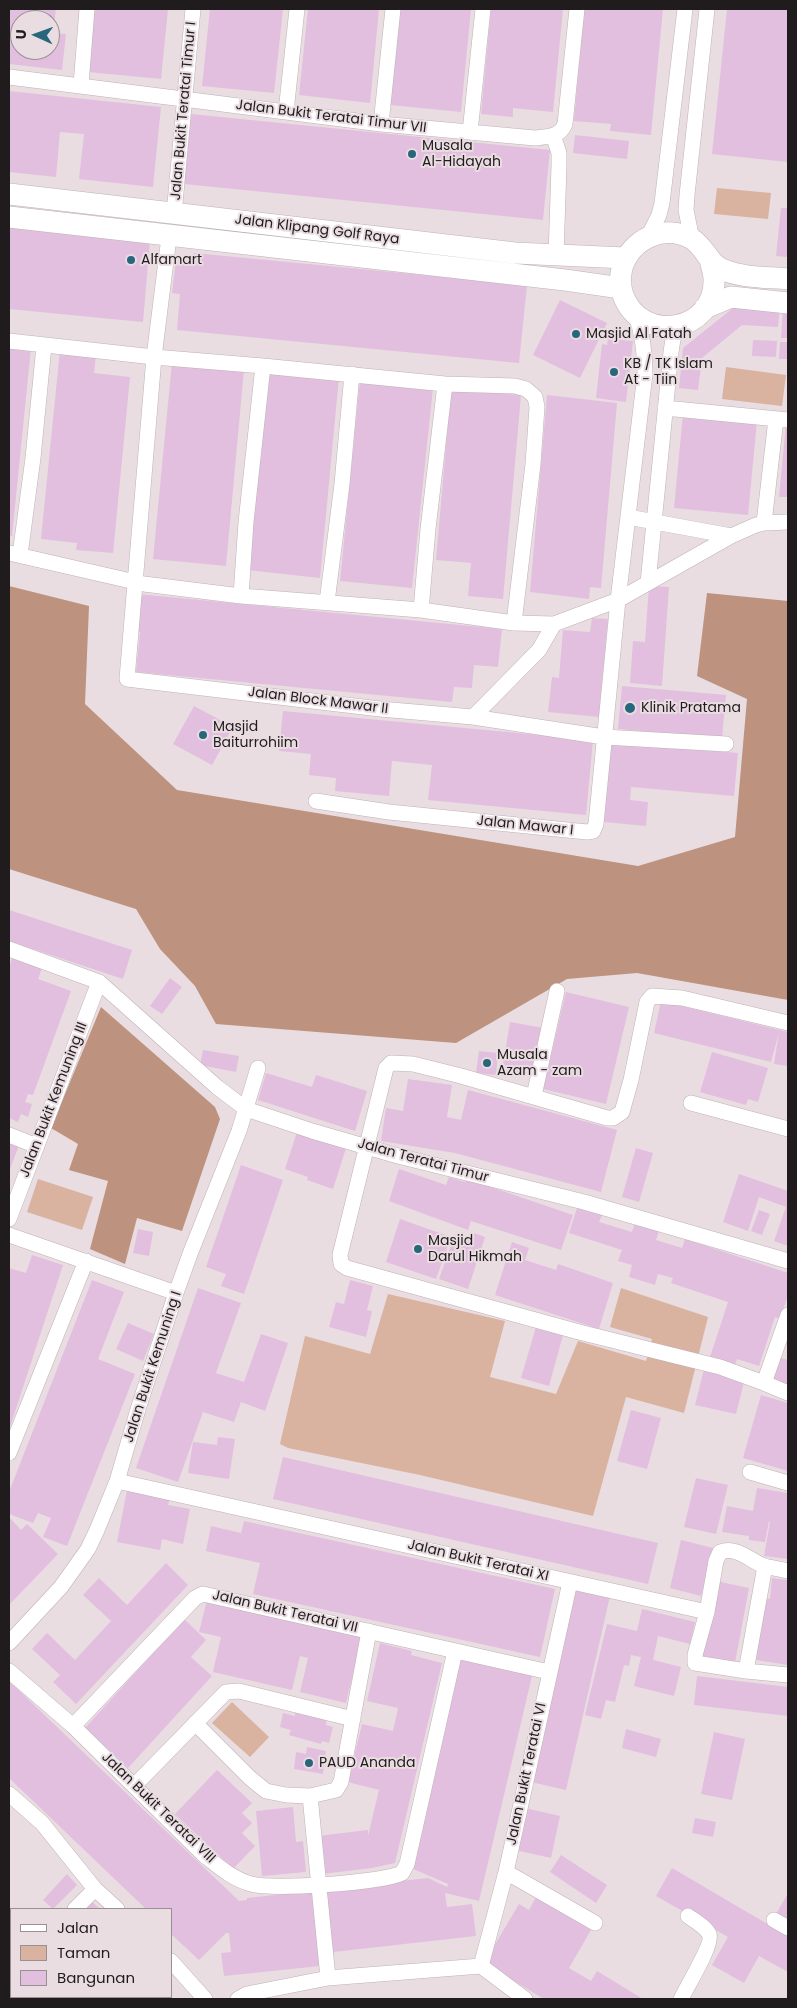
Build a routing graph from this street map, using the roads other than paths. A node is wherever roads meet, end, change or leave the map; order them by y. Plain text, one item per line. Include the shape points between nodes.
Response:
1 (87, 9) edge
2 (193, 9) edge
3 (297, 9) edge
4 (393, 9) edge
5 (483, 9) edge
6 (577, 9) edge
7 (685, 9) edge
8 (707, 9) edge
9 (9, 77) edge
10 (81, 85) junction
11 (185, 99) junction
12 (286, 112) junction
13 (381, 124) junction
14 (470, 132) junction
15 (558, 132) junction
16 (9, 194) edge
17 (174, 214) junction
18 (9, 217) edge
19 (279, 226) junction
20 (169, 236) junction
21 (648, 237) junction
22 (692, 240) junction
23 (278, 249) junction
24 (556, 256) junction
25 (626, 258) junction
26 (712, 264) junction
27 (788, 279) edge
28 (621, 288) junction
29 (788, 302) edge
30 (705, 308) junction
31 (636, 315) junction
32 (680, 326) junction
33 (9, 341) edge
34 (44, 346) junction
35 (154, 357) junction
36 (263, 366) junction
37 (352, 374) junction
38 (445, 384) junction
39 (665, 408) junction
40 (782, 419) edge
41 (628, 517) junction
42 (654, 521) junction
43 (788, 522) edge
44 (764, 523) junction
45 (731, 536) junction
46 (14, 554) edge
47 (135, 582) junction
48 (648, 583) junction
49 (241, 596) junction
50 (618, 600) junction
51 (327, 602) junction
52 (422, 610) junction
53 (514, 623) junction
54 (554, 624) junction
55 (473, 717) junction
56 (604, 737) junction
57 (726, 744) dead end
58 (316, 801) dead end
59 (9, 951) edge
60 (100, 982) junction
61 (557, 991) dead end
62 (788, 1022) edge
63 (258, 1068) dead end
64 (534, 1096) junction
65 (691, 1103) dead end
66 (246, 1109) junction
67 (788, 1129) edge
68 (9, 1135) edge
69 (37, 1146) junction
70 (367, 1146) junction
71 (9, 1219) edge
72 (9, 1235) edge
73 (86, 1261) junction
74 (788, 1261) edge
75 (176, 1293) junction
76 (788, 1315) edge
77 (764, 1383) junction
78 (788, 1393) edge
79 (9, 1453) edge
80 (750, 1472) dead end
81 (117, 1481) junction
82 (788, 1483) edge
83 (765, 1566) junction
84 (788, 1571) edge
85 (570, 1582) junction
86 (706, 1612) junction
87 (369, 1631) junction
88 (9, 1644) edge
89 (455, 1651) junction
90 (9, 1671) edge
91 (746, 1671) junction
92 (548, 1672) junction
93 (788, 1676) edge
94 (353, 1719) junction
95 (195, 1724) junction
96 (73, 1726) junction
97 (134, 1786) junction
98 (9, 1794) edge
99 (310, 1796) junction
100 (506, 1872) junction
101 (318, 1884) junction
102 (95, 1889) junction
103 (76, 1908) edge
104 (116, 1908) edge
105 (688, 1916) dead end
106 (774, 1920) dead end
107 (595, 1923) dead end
108 (788, 1928) edge
109 (172, 1962) edge
110 (481, 1966) junction
111 (328, 1978) junction
112 (205, 1999) edge
113 (238, 1999) edge
114 (525, 1999) edge
115 (681, 1999) edge

1 - 10 street
2 - 11 street, Jalan Bukit Teratai Timur I
3 - 12 street
4 - 13 street
5 - 14 street
6 - 15 street
7 - 21 street via 662,203
8 - 22 street via 686,210
9 - 10 street, Jalan Bukit Teratai Timur VII
10 - 11 street, Jalan Bukit Teratai Timur VII
11 - 12 street, Jalan Bukit Teratai Timur VII
11 - 17 street, Jalan Bukit Teratai Timur I
12 - 13 street, Jalan Bukit Teratai Timur VII
13 - 14 street, Jalan Bukit Teratai Timur VII
14 - 15 street, Jalan Bukit Teratai Timur VII via 535,138
15 - 24 street
16 - 17 main road, Jalan Klipang Golf Raya
17 - 19 main road, Jalan Klipang Golf Raya
18 - 20 main road, Jalan Klipang Golf Raya
19 - 23 main road
19 - 24 main road, Jalan Klipang Golf Raya
20 - 23 main road, Jalan Klipang Golf Raya
20 - 35 street
21 - 22 main road via 678,234
21 - 25 main road
22 - 26 main road via 704,250
23 - 28 main road, Jalan Klipang Golf Raya
24 - 25 main road, Jalan Klipang Golf Raya
25 - 28 main road
26 - 27 main road via 736,273
26 - 30 main road via 712,294
28 - 31 main road via 626,303
29 - 30 main road via 731,297
30 - 32 main road
31 - 32 main road via 649,324
31 - 41 street, Jalan Mawar I via 645,350 645,374
32 - 39 street via 673,339
33 - 34 street
34 - 35 street
34 - 46 street via 33,458
35 - 36 street
35 - 47 street
36 - 37 street
36 - 49 street
37 - 38 street
37 - 51 street
38 - 52 street
38 - 53 street via 514,386 526,389 537,401 533,464
39 - 40 street
39 - 42 street
40 - 44 street
41 - 42 street
41 - 50 street, Jalan Mawar I
42 - 45 street
42 - 48 street
43 - 44 street
44 - 45 street
45 - 48 street
46 - 47 street
47 - 49 street
47 - 55 street, Jalan Block Mawar II via 128,679
48 - 50 street
49 - 51 street
50 - 54 street
50 - 56 street, Jalan Mawar I
51 - 52 street
52 - 53 street
53 - 54 street
54 - 55 street via 539,650
55 - 56 street, Jalan Block Mawar II
56 - 57 street, Jalan Block Mawar II
56 - 58 street, Jalan Mawar I via 593,831 389,812
59 - 60 street
60 - 66 street, Jalan Teratai Timur
60 - 69 street, Jalan Bukit Kemuning III
61 - 64 street
62 - 64 street via 682,998 652,996 647,1002 631,1080 618,1116 607,1118
63 - 66 street, Jalan Bukit Kemuning I
64 - 70 street via 433,1068 391,1063 386,1068
65 - 67 street
66 - 70 street, Jalan Teratai Timur
66 - 75 street, Jalan Bukit Kemuning I
68 - 69 street
69 - 71 street, Jalan Bukit Kemuning III
70 - 74 street, Jalan Teratai Timur via 584,1202
70 - 77 street via 340,1255 343,1266 579,1332 720,1367
72 - 73 street
73 - 75 street
73 - 79 street
75 - 81 street, Jalan Bukit Kemuning I
76 - 77 street
77 - 78 street
80 - 82 street
81 - 85 street, Jalan Bukit Teratai XI
81 - 88 street, Jalan Bukit Kemuning I via 88,1549 77,1566
83 - 84 street
83 - 86 street via 735,1550 720,1552
83 - 91 street
85 - 86 street, Jalan Bukit Teratai XI
85 - 92 street, Jalan Bukit Teratai VI
86 - 91 street via 695,1663
87 - 89 street, Jalan Bukit Teratai VII
87 - 94 street
87 - 96 street, Jalan Bukit Teratai VII via 209,1594 198,1595
89 - 92 street, Jalan Bukit Teratai VII
89 - 101 street, Jalan Bukit Teratai VIII via 407,1864 402,1873 390,1878
90 - 96 street, Jalan Bukit Teratai VIII
91 - 93 street
92 - 100 street, Jalan Bukit Teratai VI
94 - 95 street via 231,1690
94 - 99 street via 341,1782 336,1790
95 - 97 street
95 - 99 street via 266,1790
96 - 97 street, Jalan Bukit Teratai VIII
97 - 101 street, Jalan Bukit Teratai VIII via 205,1856 234,1877 264,1887
98 - 102 street via 42,1823
99 - 101 street
100 - 107 street
100 - 110 street, Jalan Bukit Teratai VI
101 - 111 street
102 - 103 street
102 - 104 street
105 - 115 street via 709,1932 711,1938
106 - 108 street
109 - 112 street
110 - 111 street
110 - 114 street
111 - 113 street via 247,1994

